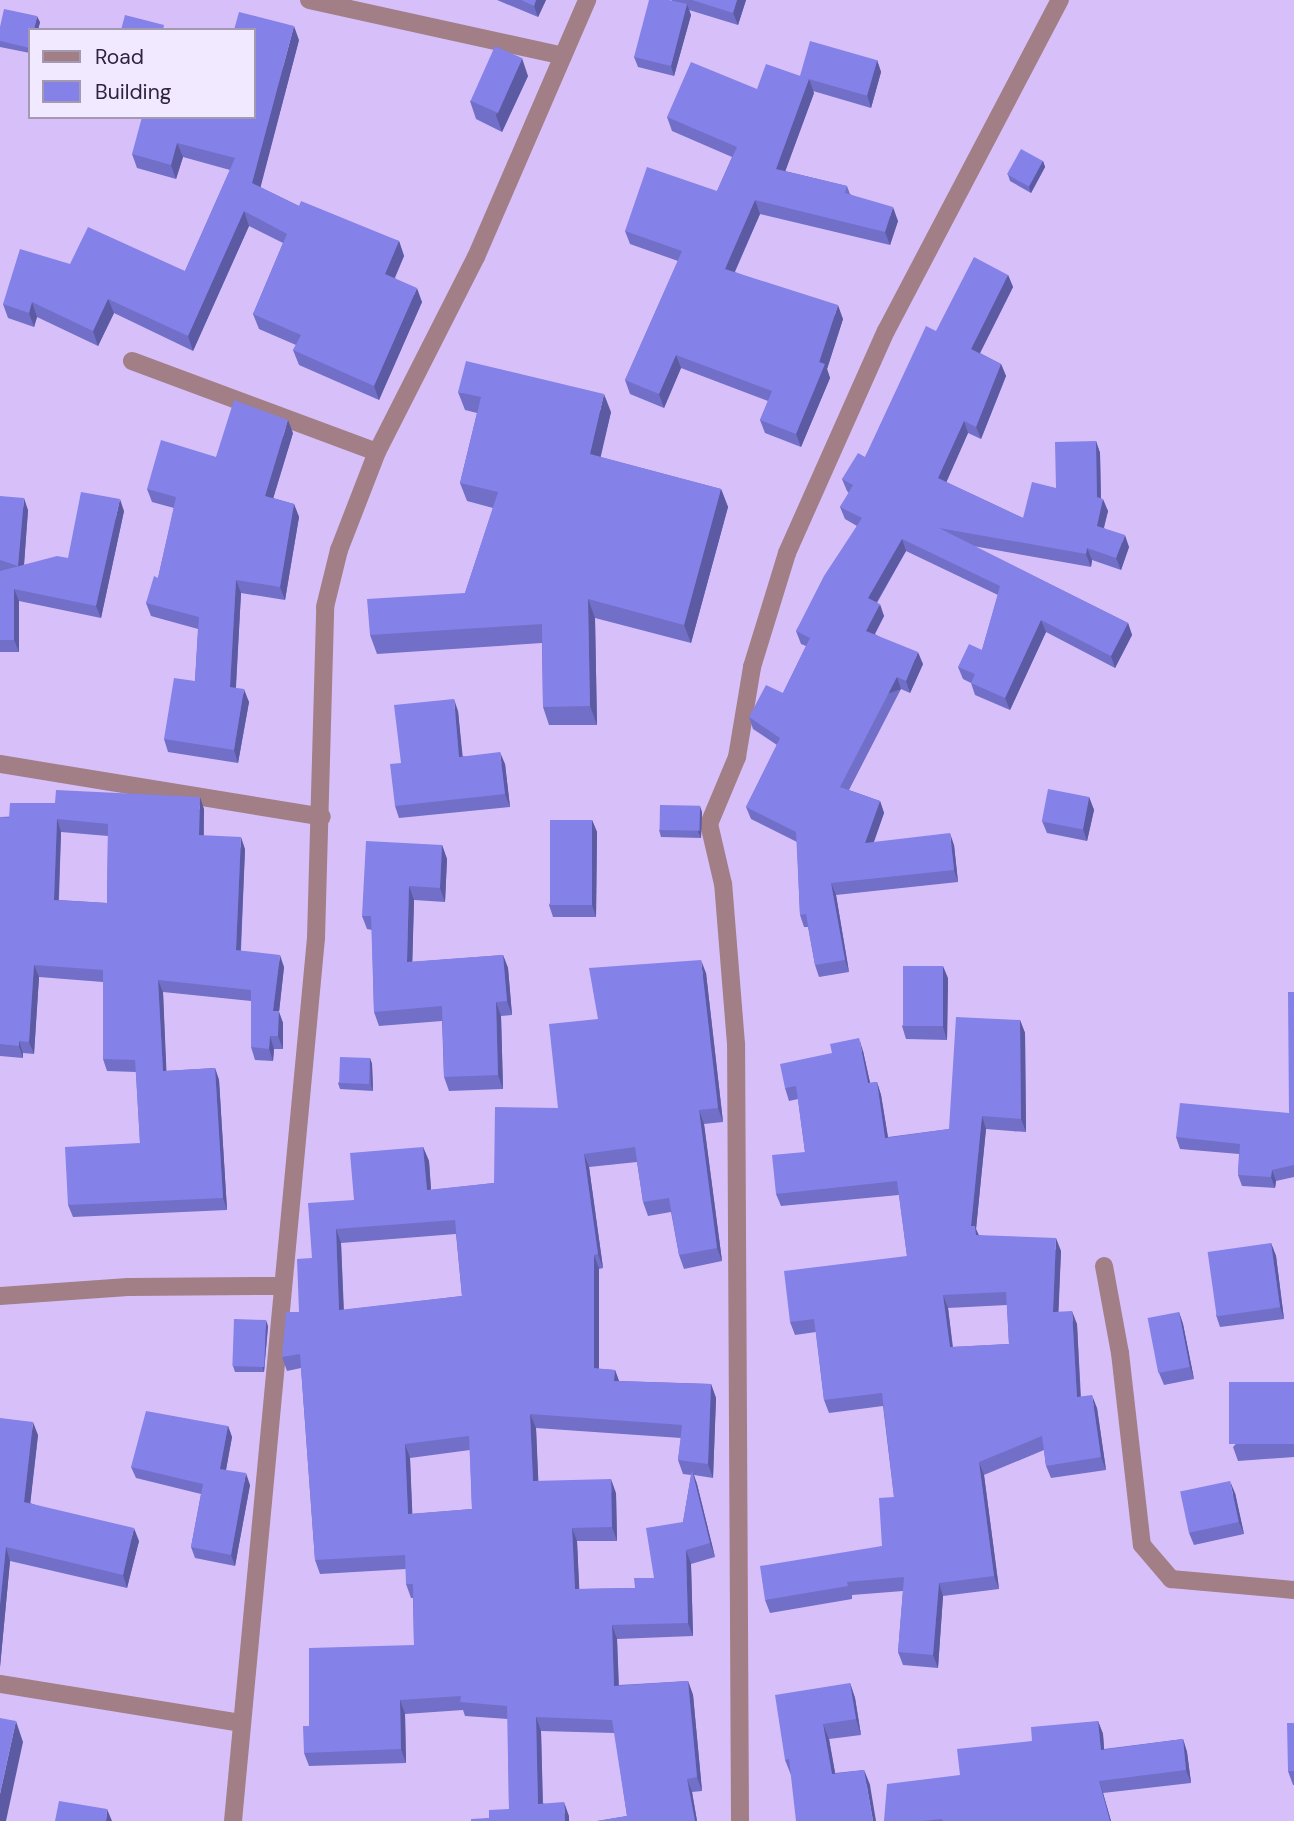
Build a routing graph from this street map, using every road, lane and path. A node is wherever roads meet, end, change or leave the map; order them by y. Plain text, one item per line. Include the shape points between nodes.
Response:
1 (310, 0) edge
2 (587, 0) edge
3 (1060, 0) edge
4 (563, 56) junction
5 (132, 361) dead end
6 (377, 452) junction
7 (0, 764) edge
8 (322, 817) junction
9 (1104, 1266) dead end
10 (281, 1286) junction
11 (0, 1296) edge
12 (1294, 1590) edge
13 (0, 1684) edge
14 (242, 1723) junction
15 (233, 1821) edge
16 (740, 1821) edge

1 - 4 street
2 - 4 street
3 - 16 street via 886,331 787,553 752,667 737,757 709,824 723,884 736,1044
4 - 6 street via 477,257
5 - 6 street
6 - 8 street via 339,550 324,607
7 - 8 street
8 - 10 street via 316,938
9 - 12 street via 1120,1353 1142,1545 1171,1579
10 - 11 street via 128,1287
10 - 14 street
13 - 14 street
14 - 15 street

